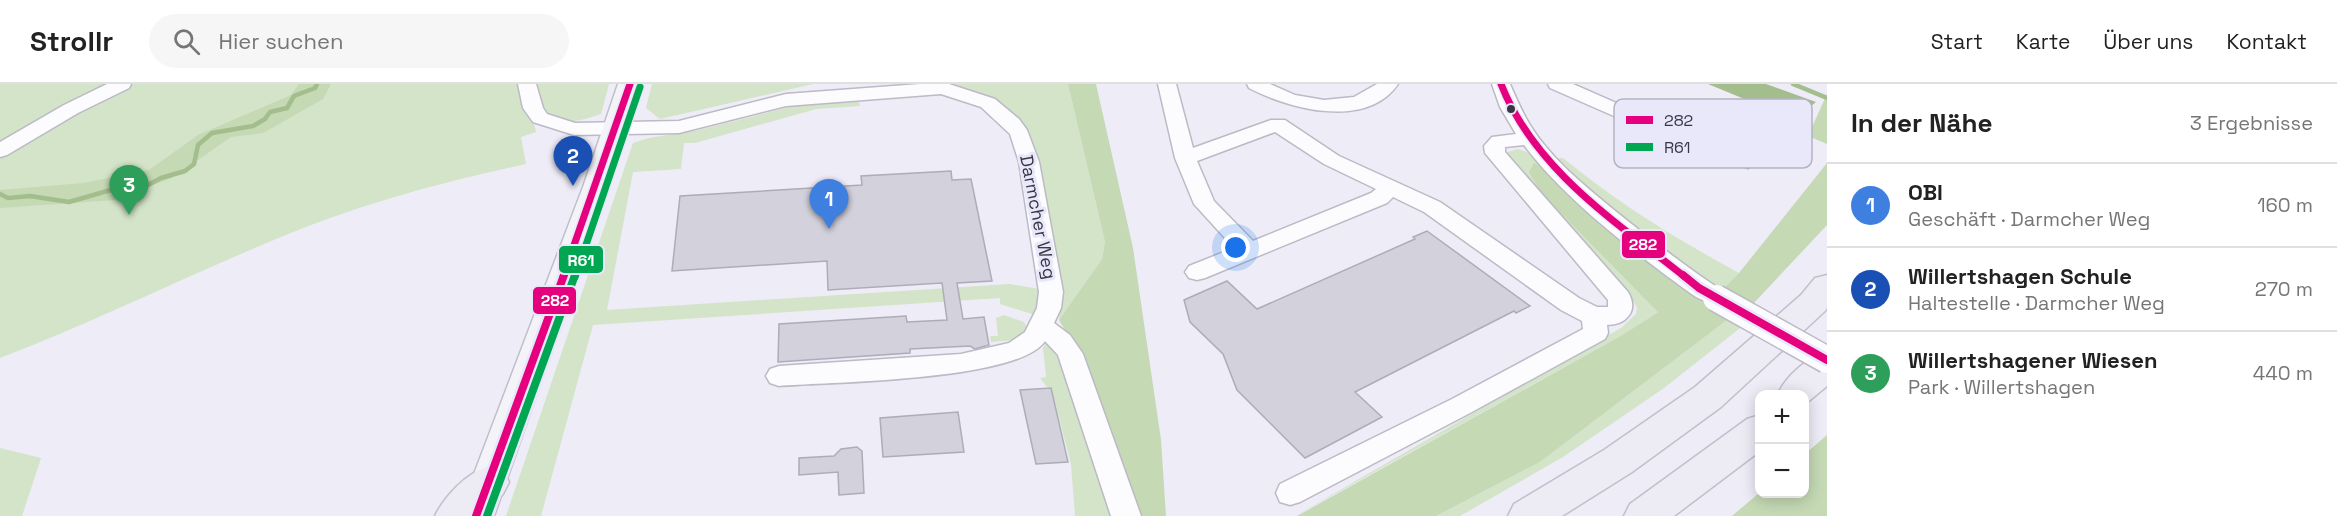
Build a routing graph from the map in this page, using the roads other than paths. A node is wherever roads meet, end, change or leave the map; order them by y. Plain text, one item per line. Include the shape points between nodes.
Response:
1 (122, 84) edge
2 (527, 84) edge
3 (630, 84) edge
4 (1167, 84) edge
5 (1256, 84) edge
6 (1389, 84) edge
7 (1501, 84) edge
8 (1557, 84) edge
9 (943, 86) edge
10 (1310, 104) junction
11 (1614, 109) edge
12 (1278, 124) junction
13 (615, 129) junction
14 (1530, 139) junction
15 (0, 152) edge
16 (1185, 158) junction
17 (1390, 187) junction
18 (1249, 250) junction
19 (1197, 272) dead end
20 (1827, 286) edge
21 (1594, 316) junction
22 (1041, 327) junction
23 (1827, 362) edge
24 (779, 376) dead end
25 (1800, 390) edge
26 (1755, 434) edge
27 (1290, 493) dead end
28 (483, 499) edge
29 (455, 516) edge
30 (1126, 516) edge
31 (1528, 516) edge
32 (1644, 516) edge

1 - 15 street
2 - 13 street, Darmcher Weg via 540,118 574,129
3 - 13 main road
4 - 16 street
5 - 10 street via 1282,97
6 - 10 street via 1370,99 1351,104
7 - 14 street via 1507,102
8 - 11 street
9 - 13 street, Darmcher Weg via 807,97 679,127
9 - 22 street, Darmcher Weg via 1002,113 1026,148 1051,292
10 - 12 street via 1310,111
12 - 16 street
12 - 17 street via 1310,149
13 - 28 main road
14 - 21 street via 1499,141 1494,146 1495,153 1620,298 1621,310 1613,316
14 - 23 street, bridge via 1598,207 1683,276
16 - 18 street via 1205,204
17 - 18 street via 1379,198
17 - 21 street via 1432,207 1570,304
18 - 19 street
20 - 31 highway via 1708,397 1618,461
21 - 27 street via 1596,333
22 - 24 street via 1028,345 961,364
22 - 30 street via 1055,334 1070,354
23 - 25 highway
26 - 32 highway
28 - 29 highway

